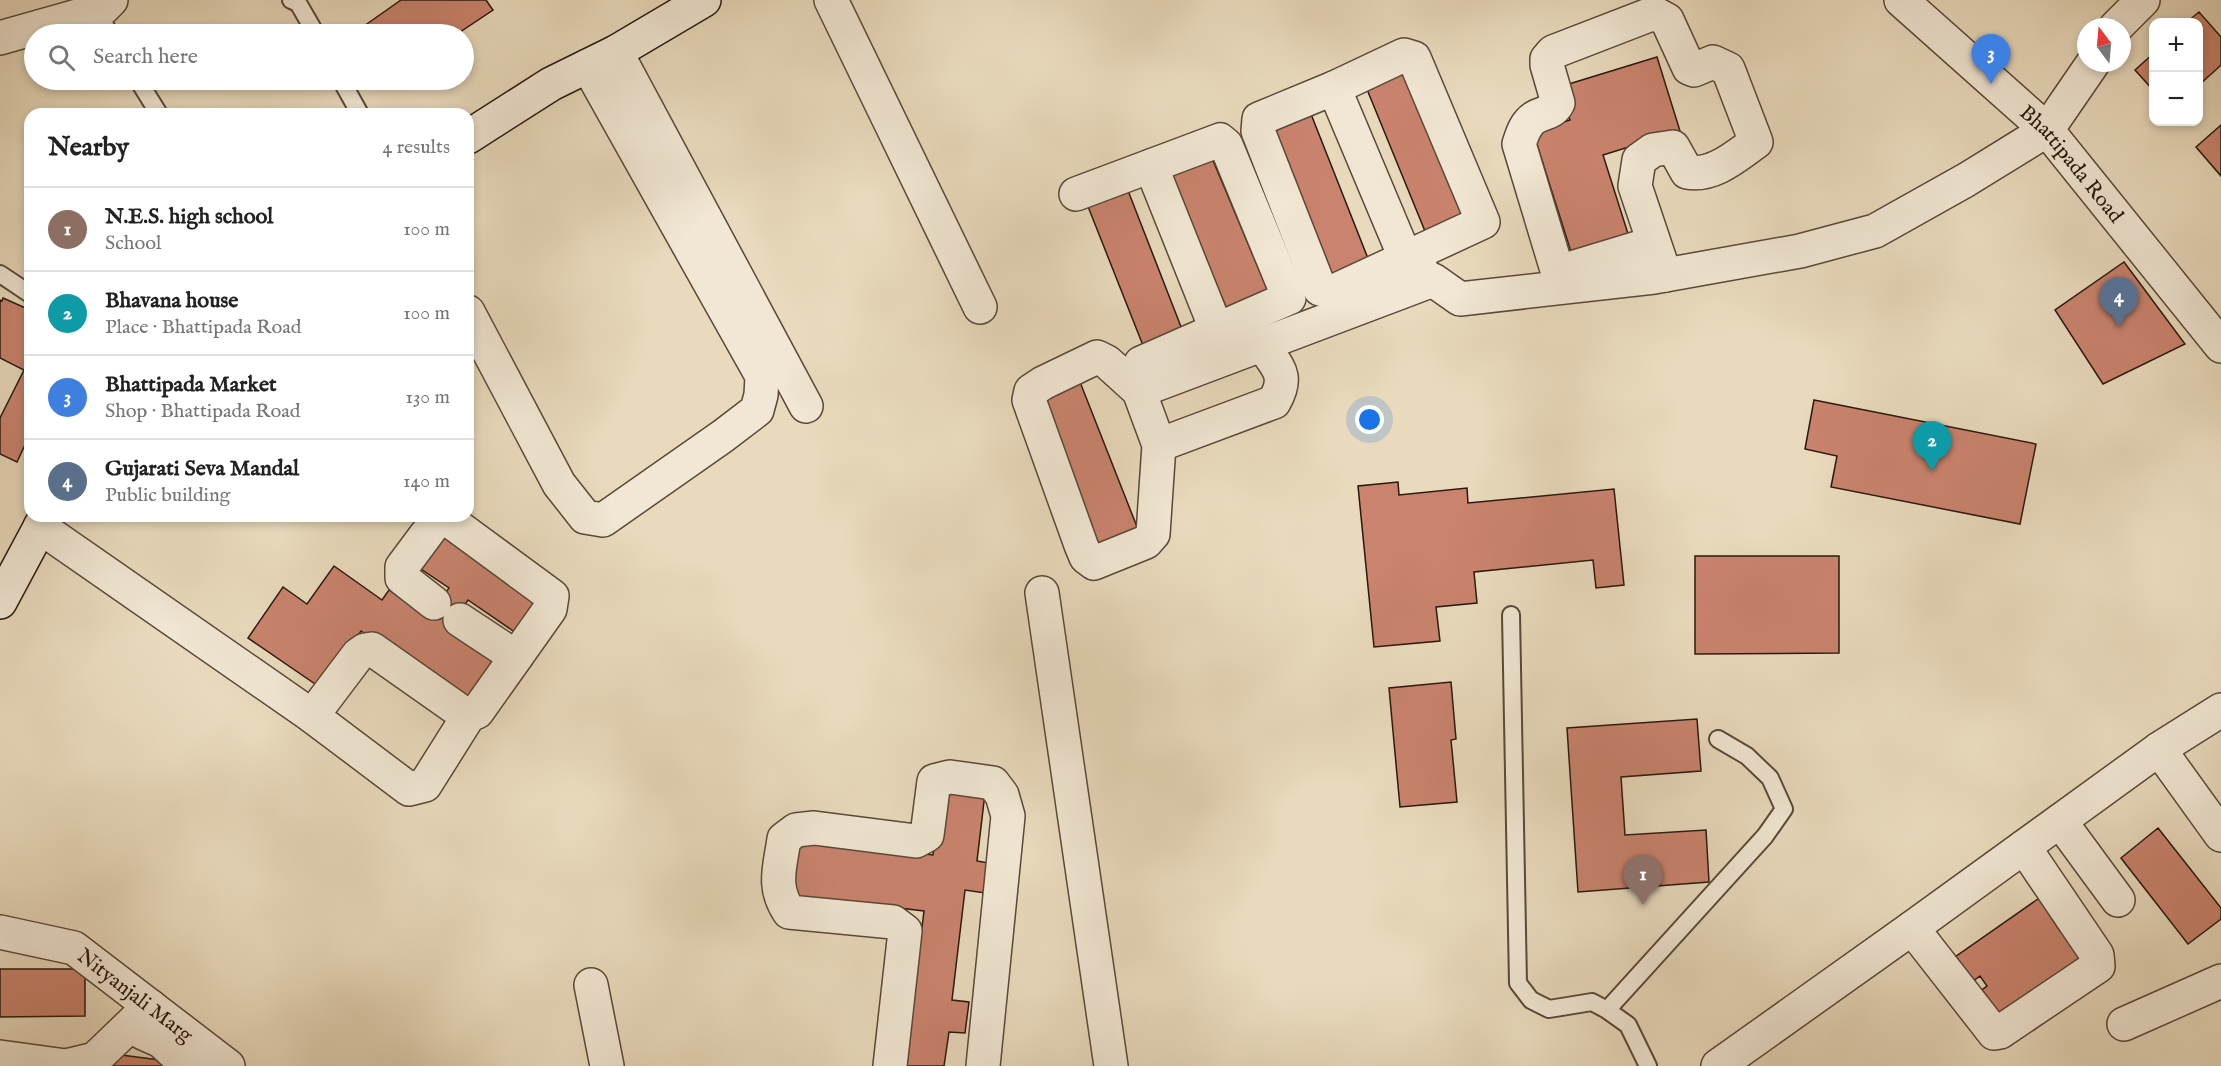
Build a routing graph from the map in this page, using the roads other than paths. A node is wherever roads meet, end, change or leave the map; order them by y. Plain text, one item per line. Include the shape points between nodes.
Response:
1 (291, 0) edge
2 (704, 0) edge
3 (831, 0) edge
4 (1901, 0) edge
5 (2143, 0) edge
6 (2125, 18) edge
7 (108, 19) edge
8 (49, 24) edge
9 (310, 24) edge
10 (24, 31) edge
11 (0, 38) edge
12 (602, 59) junction
13 (2087, 72) edge
14 (1334, 88) junction
15 (144, 90) edge
16 (347, 90) edge
17 (155, 108) edge
18 (357, 108) edge
19 (2047, 130) junction
20 (474, 133) edge
21 (1151, 166) junction
22 (1076, 194) dead end
23 (1654, 243) junction
24 (1405, 257) junction
25 (0, 274) edge
26 (1665, 275) junction
27 (1433, 280) junction
28 (24, 290) edge
29 (980, 307) dead end
30 (474, 323) edge
31 (1222, 344) junction
32 (1262, 344) junction
33 (2221, 346) edge
34 (1140, 377) junction
35 (806, 405) dead end
36 (1159, 445) junction
37 (43, 522) edge
38 (437, 522) edge
39 (451, 522) edge
40 (1042, 593) dead end
41 (0, 602) edge
42 (1511, 615) dead end
43 (516, 657) junction
44 (2221, 710) edge
45 (469, 715) junction
46 (312, 716) junction
47 (1718, 739) dead end
48 (2159, 749) junction
49 (2060, 820) junction
50 (2221, 835) edge
51 (2024, 847) junction
52 (2118, 900) dead end
53 (1912, 928) junction
54 (0, 932) edge
55 (2221, 981) edge
56 (591, 985) dead end
57 (150, 1006) junction
58 (1607, 1010) junction
59 (2124, 1024) dead end
60 (127, 1028) junction
61 (0, 1057) edge
62 (188, 1066) edge
63 (228, 1066) edge
64 (607, 1066) edge
65 (890, 1066) edge
66 (983, 1066) edge
67 (1111, 1066) edge
68 (1648, 1066) edge
69 (1718, 1066) edge

1 - 9 lane via 298,3
2 - 12 street
3 - 29 street
4 - 19 street, Bhattipada Road
5 - 6 street
7 - 8 street via 102,9
10 - 11 street
12 - 20 street via 551,84
12 - 30 street via 762,376 757,410 603,519 585,517 559,484
12 - 35 street
13 - 19 street
14 - 24 street
14 - 24 street via 1404,55 1414,58 1483,222
14 - 24 street via 1258,119 1258,131 1320,290 1332,292
15 - 17 lane
16 - 18 lane
19 - 26 street via 1875,231 1800,251
19 - 33 street, Bhattipada Road
21 - 22 street
21 - 31 street
21 - 31 street via 1220,140 1226,145 1289,298
23 - 23 street via 1635,186 1639,160 1653,150 1673,147 1687,172 1695,174 1721,166 1756,142 1728,69 1713,62 1694,70 1689,68 1667,20 1654,14 1553,52 1547,65 1558,103 1554,110 1533,119 1519,144 1557,270
23 - 26 street
24 - 27 street
25 - 28 lane
26 - 27 street via 1460,298
27 - 32 street
31 - 32 street
31 - 34 street
32 - 36 street via 1281,373 1282,388 1274,402
34 - 36 street
34 - 36 street via 1097,357 1031,391 1029,400 1081,545 1094,563 1146,542 1153,534
37 - 41 street
37 - 46 street
38 - 43 street via 402,567 402,578
39 - 43 street via 552,596 550,609
40 - 67 street
42 - 58 lane via 1518,983 1531,1000 1549,1009 1592,1002
43 - 45 street via 477,712
44 - 48 street
45 - 46 street via 372,649 358,655
45 - 46 street via 425,785 409,789
47 - 58 lane via 1747,756 1770,778 1784,809 1765,836
48 - 49 street
48 - 50 street
49 - 51 street
49 - 52 street
51 - 53 street
51 - 53 street via 2097,955 2098,966 1994,1034
53 - 69 street
54 - 57 street, Nityanjali Marg via 74,948
55 - 59 street
56 - 64 street
57 - 60 street
57 - 63 street, Nityanjali Marg
58 - 68 lane via 1628,1025
60 - 61 street via 95,1059 66,1066
60 - 62 street via 161,1041
65 - 66 street via 905,931 893,922 789,912 778,885 784,839 796,830 814,828 916,842 927,835 934,781 950,777 993,783 1002,795 1008,816

